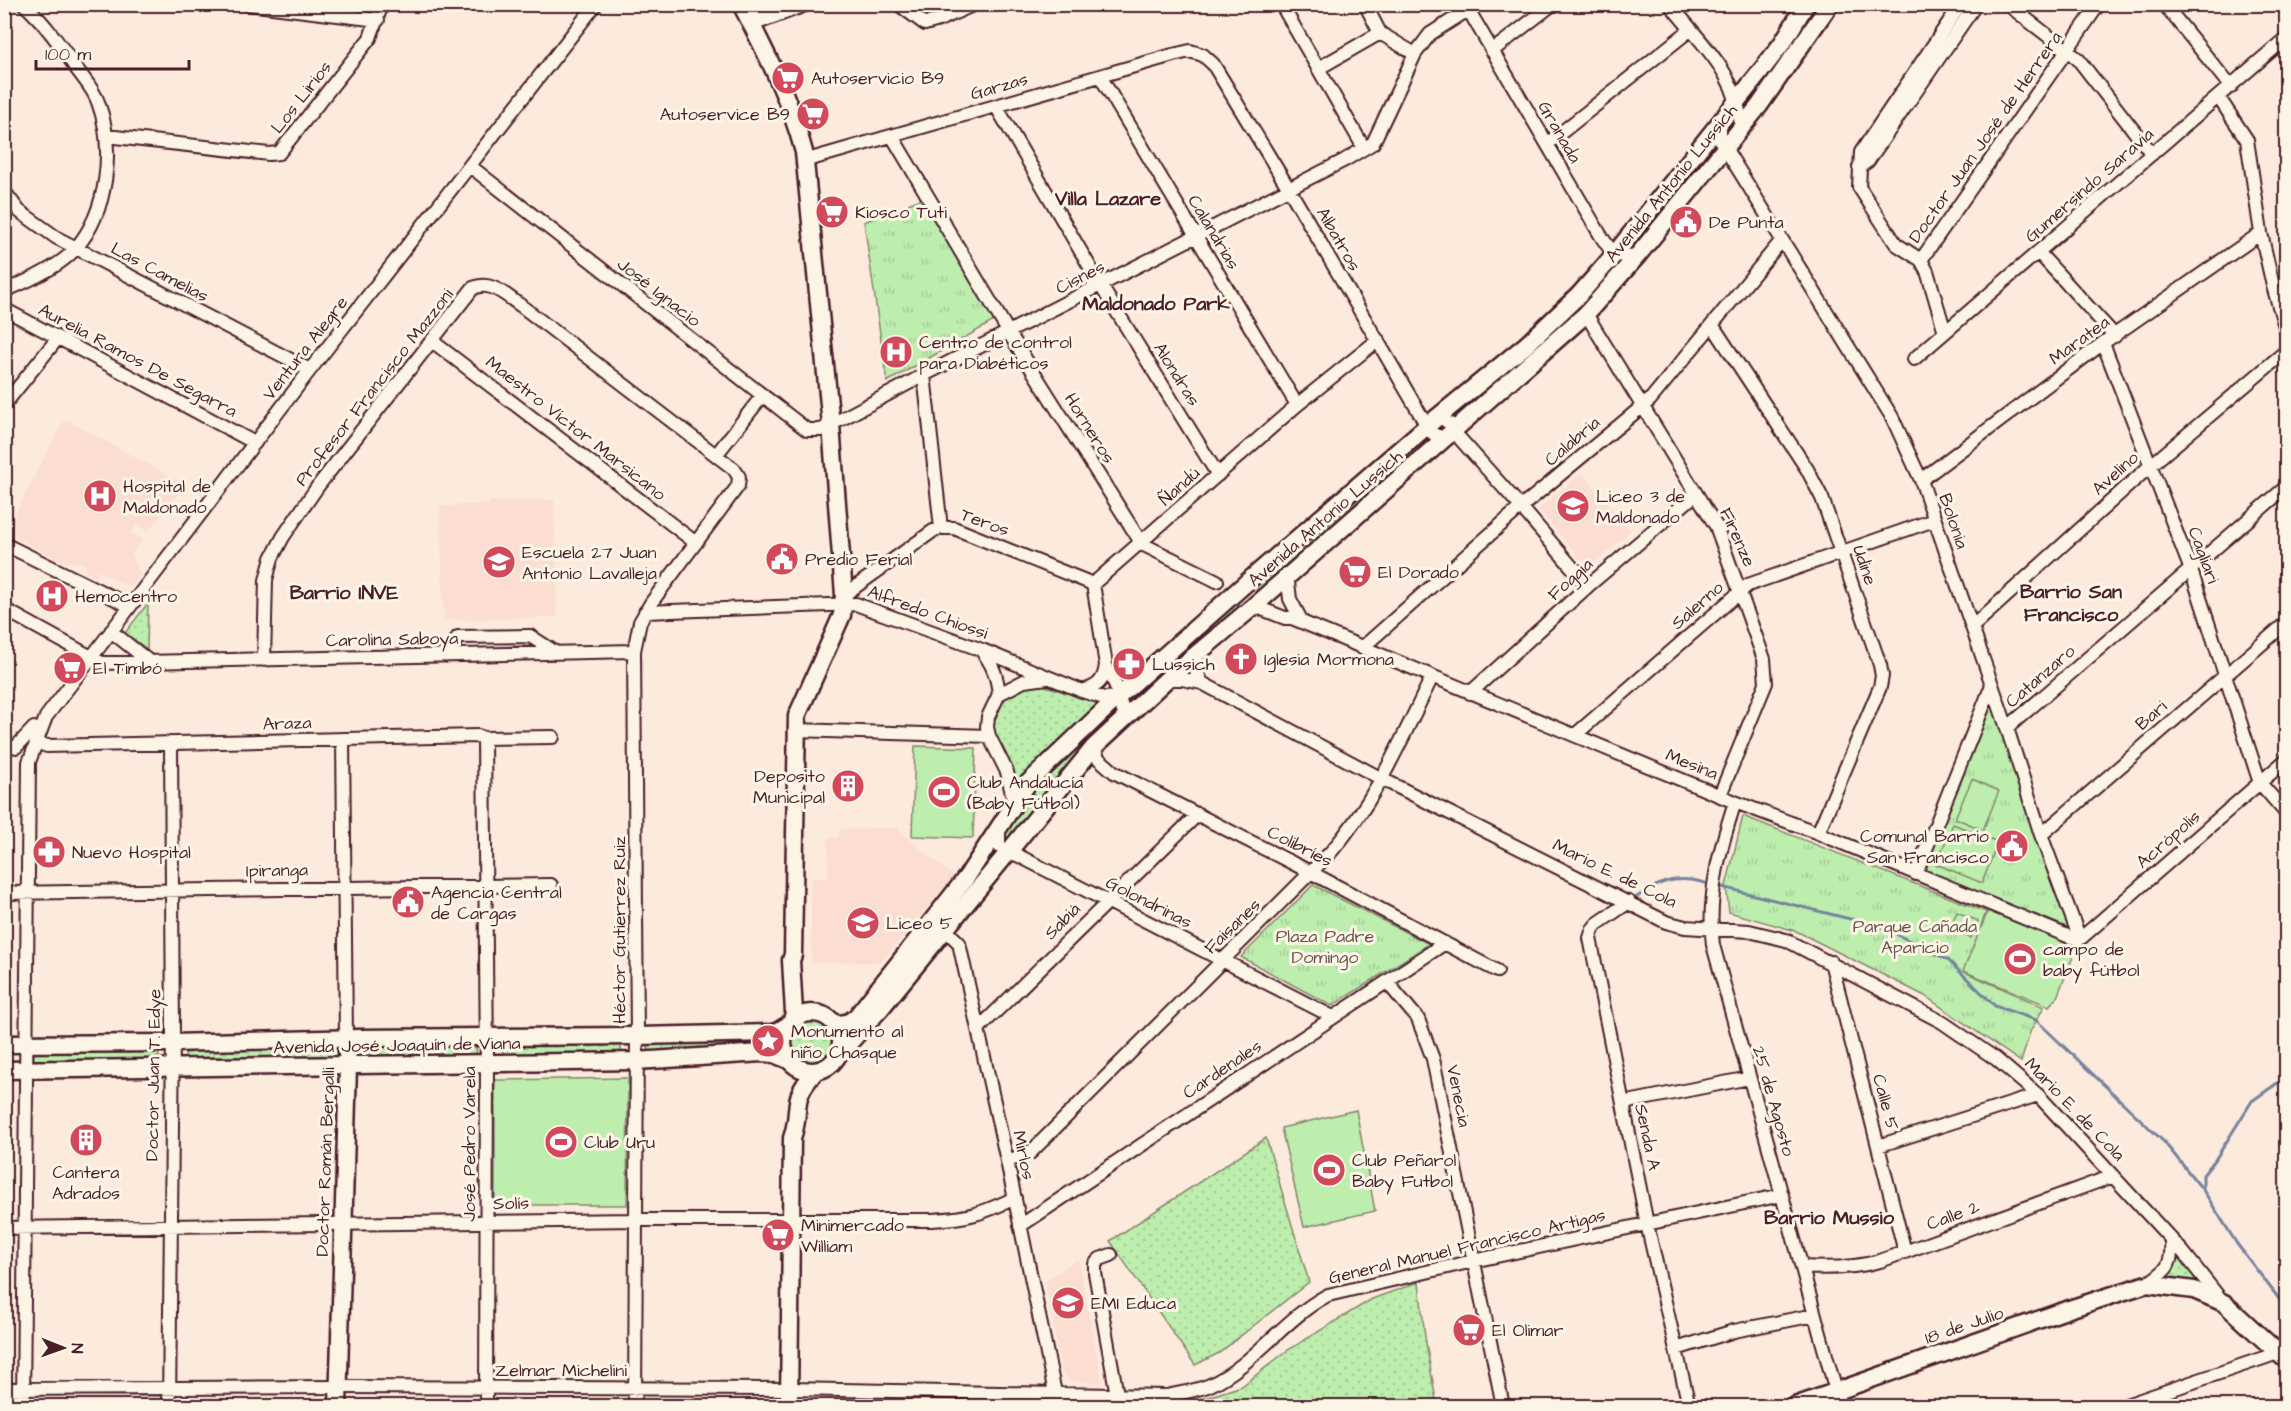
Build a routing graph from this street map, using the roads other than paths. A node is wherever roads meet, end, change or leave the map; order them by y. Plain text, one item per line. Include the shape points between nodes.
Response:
1 (24, 4) edge
2 (248, 4) edge
3 (382, 4) edge
4 (596, 4) edge
5 (774, 4) edge
6 (898, 4) edge
7 (975, 4) edge
8 (1281, 4) edge
9 (1365, 4) edge
10 (1553, 4) edge
11 (1670, 4) edge
12 (1806, 4) edge
13 (1830, 4) edge
14 (1961, 4) edge
15 (1976, 4) edge
16 (2007, 4) edge
17 (2099, 4) edge
18 (2164, 4) edge
19 (807, 5) edge
20 (1467, 7) edge
21 (747, 15) edge
22 (378, 20) junction
23 (1690, 30) junction
24 (1380, 33) junction
25 (2286, 38) edge
26 (2067, 49) junction
27 (1492, 51) junction
28 (1415, 54) junction
29 (1203, 56) joint
30 (1319, 68) junction
31 (1100, 76) junction
32 (2231, 87) junction
33 (2219, 98) junction
34 (1736, 101) junction
35 (996, 106) junction
36 (1720, 122) junction
37 (1741, 129) junction
38 (106, 136) junction
39 (892, 136) junction
40 (1547, 144) junction
41 (1364, 148) junction
42 (1725, 148) junction
43 (2152, 154) junction
44 (804, 161) junction
45 (470, 166) junction
46 (1859, 167) junction
47 (1289, 189) junction
48 (4, 190) edge
49 (2261, 233) junction
50 (1196, 237) junction
51 (1782, 240) junction
52 (76, 249) junction
53 (2038, 252) junction
54 (1614, 255) junction
55 (1638, 255) junction
56 (1921, 260) junction
57 (1101, 286) junction
58 (4, 291) edge
59 (4, 309) edge
60 (1586, 314) junction
61 (1713, 326) junction
62 (2286, 330) edge
63 (1945, 332) junction
64 (1009, 333) junction
65 (2115, 336) junction
66 (58, 338) junction
67 (1378, 340) junction
68 (432, 341) junction
69 (2103, 344) junction
70 (2286, 351) edge
71 (1914, 359) dead end
72 (310, 370) junction
73 (924, 375) junction
74 (763, 395) junction
75 (4, 405) edge
76 (1297, 405) junction
77 (1642, 405) junction
78 (1434, 420) junction
79 (831, 425) junction
80 (1449, 435) junction
81 (255, 443) junction
82 (716, 455) junction
83 (2150, 466) junction
84 (1218, 475) junction
85 (1921, 480) junction
86 (738, 486) joint
87 (2286, 487) edge
88 (1696, 494) junction
89 (1521, 507) junction
90 (1934, 520) junction
91 (941, 528) junction
92 (696, 543) junction
93 (1142, 543) junction
94 (4, 544) edge
95 (1842, 552) junction
96 (2191, 570) junction
97 (1287, 574) junction
98 (1217, 581) dead end
99 (1094, 584) junction
100 (1588, 586) junction
101 (1242, 588) junction
102 (1741, 590) junction
103 (844, 600) junction
104 (1258, 602) junction
105 (130, 606) junction
106 (4, 609) edge
107 (645, 612) junction
108 (1297, 620) junction
109 (2286, 623) edge
110 (1972, 627) junction
111 (111, 631) junction
112 (1362, 648) junction
113 (981, 650) junction
114 (634, 651) junction
115 (556, 653) junction
116 (1197, 654) junction
117 (446, 656) junction
118 (91, 657) junction
119 (264, 660) junction
120 (151, 663) junction
121 (1106, 666) junction
122 (2225, 674) junction
123 (1432, 676) junction
124 (1051, 678) junction
125 (1167, 679) junction
126 (1202, 683) junction
127 (1992, 685) junction
128 (1082, 692) junction
129 (1470, 693) junction
130 (999, 694) junction
131 (1118, 697) junction
132 (1125, 718) junction
133 (2007, 728) junction
134 (795, 730) junction
135 (1575, 735) junction
136 (34, 736) junction
137 (989, 736) junction
138 (553, 737) dead end
139 (484, 738) junction
140 (343, 739) junction
141 (171, 744) junction
142 (10, 747) edge
143 (1094, 747) junction
144 (2286, 760) edge
145 (29, 762) junction
146 (1382, 779) junction
147 (2260, 783) junction
148 (1720, 795) junction
149 (1014, 801) junction
150 (1735, 802) junction
151 (2286, 813) edge
152 (1198, 814) junction
153 (1001, 825) junction
154 (1818, 833) junction
155 (2041, 835) junction
156 (1006, 852) junction
157 (1312, 873) junction
158 (1916, 874) junction
159 (485, 885) junction
160 (551, 885) dead end
161 (344, 887) junction
162 (172, 890) junction
163 (4, 893) edge
164 (28, 893) junction
165 (1108, 902) junction
166 (1629, 902) junction
167 (1711, 928) junction
168 (946, 930) junction
169 (2075, 938) junction
170 (1446, 943) junction
171 (794, 955) junction
172 (1223, 960) junction
173 (1831, 962) junction
174 (1497, 971) dead end
175 (1387, 982) junction
176 (813, 1012) junction
177 (1333, 1017) junction
178 (790, 1023) junction
179 (836, 1025) junction
180 (978, 1029) junction
181 (637, 1036) junction
182 (487, 1037) junction
183 (346, 1038) junction
184 (173, 1043) junction
185 (4, 1044) edge
186 (28, 1044) junction
187 (839, 1054) junction
188 (789, 1060) junction
189 (636, 1061) junction
190 (487, 1062) junction
191 (348, 1066) junction
192 (172, 1067) junction
193 (4, 1070) edge
194 (26, 1070) junction
195 (816, 1071) junction
196 (1749, 1078) junction
197 (2038, 1095) junction
198 (1623, 1103) junction
199 (792, 1138) junction
200 (1878, 1146) junction
201 (1007, 1161) junction
202 (2112, 1176) junction
203 (1782, 1195) junction
204 (1015, 1198) junction
205 (635, 1220) junction
206 (790, 1220) junction
207 (488, 1221) junction
208 (342, 1224) junction
209 (1647, 1224) junction
210 (170, 1226) junction
211 (1020, 1226) junction
212 (4, 1228) edge
213 (24, 1228) junction
214 (2171, 1242) junction
215 (1905, 1252) junction
216 (1111, 1255) dead end
217 (1473, 1261) junction
218 (1802, 1268) junction
219 (2147, 1284) junction
220 (2224, 1303) junction
221 (1815, 1315) junction
222 (1676, 1349) junction
223 (2282, 1357) edge
224 (338, 1387) junction
225 (487, 1388) junction
226 (635, 1388) junction
227 (4, 1389) edge
228 (169, 1389) junction
229 (789, 1389) junction
230 (23, 1390) junction
231 (1055, 1393) junction
232 (1687, 1397) dead end
233 (1838, 1399) edge
234 (1118, 1401) edge
235 (23, 1407) edge
236 (169, 1407) edge
237 (338, 1407) edge
238 (486, 1407) edge
239 (635, 1407) edge
240 (789, 1407) edge
241 (1503, 1407) edge
242 (1796, 1407) edge
243 (2123, 1407) edge

1 - 38 street via 41,19 98,100
2 - 22 street
3 - 22 street, Los Lirios
4 - 45 street, Ventura Alegre
5 - 21 street
6 - 7 street via 925,24
8 - 30 street
9 - 24 street
10 - 27 street
11 - 23 street
12 - 34 main road, Avenida Antonio Lussich via 1783,42
13 - 37 main road, Avenida Antonio Lussich
14 - 46 street via 1861,152
15 - 46 street via 1868,161
16 - 26 street
17 - 26 street, Doctor Juan José de Herrera
18 - 32 street
19 - 21 street
20 - 27 street, Granada
20 - 28 street via 1430,34
21 - 44 main road via 785,91
22 - 38 street, Los Lirios via 370,38 279,153
23 - 34 street via 1715,56
23 - 40 street
24 - 28 street
24 - 30 street
25 - 32 street, Gumersindo Saravia
26 - 43 street
26 - 56 street, Doctor Juan José de Herrera
27 - 40 street, Granada
28 - 41 street via 1373,142
29 - 31 street, Garzas via 1190,51
29 - 47 street, Albatros via 1213,64
30 - 41 street
31 - 35 street, Garzas
31 - 50 street, Calandrias
32 - 33 street, Gumersindo Saravia
33 - 43 street, Gumersindo Saravia
33 - 49 street via 2247,140
34 - 36 main road, Avenida Antonio Lussich
34 - 37 street
35 - 39 street, Garzas
35 - 57 street, Alondras
36 - 42 street via 1720,140
36 - 54 main road, Avenida Antonio Lussich
37 - 42 main road, Avenida Antonio Lussich
38 - 52 street via 102,192
39 - 44 street, Garzas
39 - 64 street, Horneros
40 - 54 street, Granada
41 - 47 street, Cisnes
42 - 51 street, Bolonia
42 - 55 main road, Avenida Antonio Lussich
43 - 53 street, Gumersindo Saravia
44 - 79 main road
45 - 72 street, Ventura Alegre
45 - 74 street, José Ignacio
46 - 56 street via 1858,187 1879,220 1896,244
47 - 50 street, Cisnes
47 - 67 street, Albatros
48 - 52 street, Las Camelias via 27,218
49 - 62 street
49 - 65 street, Maratea
50 - 57 street, Cisnes
50 - 76 street, Calandrias
51 - 61 street, Calabria
51 - 85 street, Bolonia via 1892,417
52 - 58 street via 31,279
52 - 72 street, Las Camelias
53 - 63 street, Gumersindo Saravia
53 - 65 street
54 - 55 street
54 - 78 main road, Avenida Antonio Lussich via 1526,345
55 - 60 main road, Avenida Antonio Lussich
56 - 63 street
57 - 64 street, Cisnes
57 - 84 street, Alondras
59 - 66 street, Aurelia Ramos De Segarra
60 - 77 street, Firenze
60 - 80 main road, Avenida Antonio Lussich
61 - 77 street, Calabria
61 - 95 street, Udine via 1807,469
63 - 71 street, Gumersindo Saravia
64 - 73 street, Cisnes
64 - 93 street, Horneros
65 - 69 street, Maratea
66 - 75 street
66 - 81 street, Aurelia Ramos De Segarra
67 - 76 street, Ñandú
67 - 78 street, Albatros
68 - 82 street, Profesor Francisco Mazzoni via 473,288 491,285
68 - 92 street, Maestro Víctor Marsicano
68 - 119 street, Profesor Francisco Mazzoni via 318,486 283,537 266,580
69 - 83 street, Cagliari
69 - 85 street, Maratea
70 - 83 street, Avelino
72 - 81 street, Ventura Alegre
73 - 79 street, Cisnes
73 - 91 street, Teros
74 - 79 street, José Ignacio via 807,430
74 - 82 street
76 - 84 street, Ñandú
77 - 88 street, Firenze
77 - 89 street, Calabria
78 - 80 street via 1450,424
78 - 80 street, Albatros via 1435,435
78 - 101 main road, Avenida Antonio Lussich
79 - 103 main road
80 - 89 street
80 - 97 main road, Avenida Antonio Lussich
81 - 105 street, Ventura Alegre
82 - 86 street, Profesor Francisco Mazzoni via 734,469 739,477
83 - 96 street, Cagliari
83 - 110 street, Avelino
84 - 93 street, Ñandú
85 - 90 street, Bolonia
86 - 92 street, Héctor Gutierrez Ruiz
87 - 96 street, Catanzaro
88 - 100 street, Foggia
88 - 102 street, Firenze via 1716,526
89 - 100 street
89 - 112 street, Calabria
90 - 95 street, Salerno
90 - 110 street, Bolonia
91 - 99 street, Teros via 954,528
91 - 103 street
92 - 107 street, Héctor Gutierrez Ruiz
93 - 98 street
93 - 99 street, Ñandú
94 - 105 street
95 - 102 street, Salerno
95 - 154 street, Udine via 1882,676
96 - 122 street, Cagliari
96 - 133 street, Catanzaro
97 - 104 main road, Avenida Antonio Lussich
97 - 108 street
99 - 121 street
100 - 129 street, Foggia
101 - 104 street, Mesina via 1250,590
101 - 131 main road, Avenida Antonio Lussich
102 - 135 street, Salerno
102 - 148 street, Firenze via 1764,659 1766,683
103 - 107 street, Alfredo Chiossi
103 - 113 street, Alfredo Chiossi
103 - 134 main road via 842,615 797,716
104 - 108 street, Mesina
104 - 116 main road, Avenida Antonio Lussich
105 - 111 street, Ventura Alegre
106 - 118 street, Carolina Saboya
107 - 114 street, Héctor Gutierrez Ruiz
108 - 112 street, Mesina
109 - 122 street, Bari
110 - 127 street, Bolonia
111 - 118 street, Ventura Alegre
111 - 120 street
112 - 123 street, Mesina
113 - 124 street, Alfredo Chiossi
113 - 130 street via 992,663
114 - 115 street, Carolina Saboya
114 - 181 street, Héctor Gutierrez Ruiz
115 - 117 street, Carolina Saboya
115 - 117 street via 530,636 458,637
116 - 125 main road, Avenida Antonio Lussich
116 - 126 street via 1196,670
117 - 119 street, Carolina Saboya
118 - 120 street, Carolina Saboya via 102,663
118 - 136 street, Ventura Alegre
119 - 120 street, Carolina Saboya
121 - 128 street via 1101,682
121 - 131 street
122 - 147 street, Cagliari
122 - 155 street, Bari
123 - 129 street, Mesina
123 - 146 street, Faisanes
124 - 128 street, Alfredo Chiossi
124 - 130 street via 1024,681
125 - 126 street, Mario E. de Cola
125 - 132 main road, Avenida Antonio Lussich
126 - 146 street, Mario E. de Cola
127 - 133 street, Bolonia
127 - 158 street
128 - 131 street, Alfredo Chiossi
129 - 135 street, Mesina
130 - 137 street via 988,717
131 - 132 street
131 - 149 main road, Avenida Antonio Lussich
132 - 143 main road, Avenida Antonio Lussich
133 - 155 street, Bolonia
134 - 137 street
134 - 171 main road
135 - 148 street, Mesina
136 - 141 street, Araza via 47,746
136 - 142 street, Ventura Alegre
136 - 145 street, Ventura Alegre
137 - 149 street via 1007,772
138 - 139 street, Araza
139 - 140 street, Araza
139 - 159 street, José Pedro Varela
140 - 141 street, Araza
140 - 161 street, Doctor Román Bergalli
141 - 162 street, Doctor Juan T. Edye
142 - 145 street
143 - 152 street, Colibríes via 1098,758 1114,772
143 - 156 main road, Avenida Antonio Lussich
144 - 147 street, Acrópolis
145 - 164 street, Ventura Alegre
146 - 157 street, Faisanes via 1358,821
146 - 166 street, Mario E. de Cola
147 - 151 street
147 - 169 street, Acrópolis
148 - 150 street, Mesina
149 - 153 main road, Avenida Antonio Lussich
150 - 154 street, Mesina
150 - 167 street, 25 de Agosto via 1714,882
152 - 157 street, Colibríes
152 - 165 street, Sabiá
153 - 156 street via 999,846
153 - 179 main road, Avenida Antonio Lussich via 966,878 872,998 856,1017
154 - 158 street, Mesina
155 - 169 street, Bolonia
156 - 165 street, Golondrinas
156 - 168 main road, Avenida Antonio Lussich
157 - 170 street, Colibríes
157 - 172 street, Faisanes
158 - 169 street, Mesina
159 - 160 street, Ipiranga
159 - 161 street, Ipiranga
159 - 182 street, José Pedro Varela
161 - 162 street, Ipiranga
161 - 183 street, Doctor Román Bergalli
162 - 164 street, Ipiranga
162 - 184 street, Doctor Juan T. Edye
163 - 164 street, Ipiranga
164 - 186 street, Ventura Alegre
165 - 172 street, Golondrinas
165 - 180 street, Sabiá
166 - 167 street, Mario E. de Cola via 1666,922
166 - 198 street, Senda A via 1597,924 1590,938
167 - 173 street, Mario E. de Cola via 1749,931 1786,940
167 - 196 street, 25 de Agosto
168 - 180 street, Mirlos via 959,943
168 - 187 main road, Avenida Antonio Lussich
170 - 174 street, Colibríes
170 - 175 street, Cardenales
171 - 176 main road via 801,1000
171 - 178 main road via 794,1013
172 - 177 street, Golondrinas
172 - 201 street, Faisanes via 1030,1153
173 - 197 street, Mario E. de Cola via 1942,1022 1996,1059
173 - 200 street, Calle 5
175 - 177 street, Cardenales
175 - 217 street, Venecia via 1418,1020 1433,1059
176 - 178 main road
176 - 179 main road
177 - 211 street, Cardenales
178 - 181 main road, Avenida José Joaquín de Viana via 775,1033
178 - 188 main road via 783,1039
179 - 187 main road via 840,1034
180 - 201 street, Mirlos
181 - 182 main road, Avenida José Joaquín de Viana
181 - 189 street, Héctor Gutierrez Ruiz
182 - 183 main road, Avenida José Joaquín de Viana
182 - 190 street, José Pedro Varela
183 - 184 main road, Avenida José Joaquín de Viana
183 - 191 main road, Doctor Román Bergalli
184 - 186 main road, Avenida José Joaquín de Viana
184 - 192 street, Doctor Juan T. Edye
185 - 186 main road, Avenida José Joaquín de Viana
186 - 194 street, Ventura Alegre
187 - 195 main road
188 - 189 main road, Avenida José Joaquín de Viana via 762,1053
188 - 195 main road via 799,1068
188 - 199 main road
189 - 190 main road, Avenida José Joaquín de Viana
189 - 205 street, Héctor Gutierrez Ruiz
190 - 191 main road, Avenida José Joaquín de Viana
190 - 207 street, José Pedro Varela
191 - 192 main road, Avenida José Joaquín de Viana
191 - 208 main road, Doctor Román Bergalli
192 - 194 main road, Avenida José Joaquín de Viana
192 - 210 street, Doctor Juan T. Edye
193 - 194 main road, Avenida José Joaquín de Viana
194 - 213 street, Ventura Alegre
195 - 199 main road via 797,1099
196 - 198 street
196 - 203 street, 25 de Agosto
197 - 200 street
197 - 202 street, Mario E. de Cola
198 - 209 street, Senda A
199 - 206 main road
200 - 215 street, Calle 5
201 - 204 street, Mirlos
202 - 214 street, Mario E. de Cola
202 - 215 street, Calle 2
203 - 209 street, General Manuel Francisco Artigas
203 - 218 street, 25 de Agosto
204 - 206 street, Solís via 964,1218
204 - 211 street, Mirlos
205 - 206 street, Solís
205 - 207 street, Solís
205 - 226 street, Héctor Gutierrez Ruiz
206 - 229 main road
207 - 208 street, Solís
207 - 225 street, José Pedro Varela
208 - 210 street, Solís
208 - 224 main road, Doctor Román Bergalli
209 - 217 street, General Manuel Francisco Artigas
209 - 222 street, Senda A
210 - 213 street, Solís
210 - 228 street, Doctor Juan T. Edye
211 - 231 street, Mirlos
212 - 213 street, Solís
213 - 230 street, Ventura Alegre
214 - 219 street, 18 de Julio via 2170,1264
214 - 220 street, Mario E. de Cola
215 - 218 street, Calle 2 via 1862,1266
216 - 234 street via 1100,1258 1095,1273
217 - 234 street, General Manuel Francisco Artigas via 1328,1295 1230,1373 1193,1391
217 - 241 street, Venecia
218 - 221 street, 25 de Agosto
219 - 220 main road, 18 de Julio via 2194,1290
219 - 233 main road, 18 de Julio via 2080,1305
220 - 223 main road, Mario E. de Cola
221 - 222 street via 1734,1331
221 - 233 street, 25 de Agosto
222 - 232 street, Senda A
223 - 243 street
224 - 225 street, Zelmar Michelini
224 - 228 street, Zelmar Michelini
224 - 237 main road, Doctor Román Bergalli
225 - 226 street, Zelmar Michelini
225 - 238 street, José Pedro Varela
226 - 229 street, Zelmar Michelini
226 - 239 street, Héctor Gutierrez Ruiz
227 - 230 street, Zelmar Michelini
228 - 230 street, Zelmar Michelini
228 - 236 street, Doctor Juan T. Edye
229 - 231 street, Zelmar Michelini
229 - 240 main road
230 - 235 street, Ventura Alegre
231 - 234 street, Zelmar Michelini
233 - 242 main road, 18 de Julio

